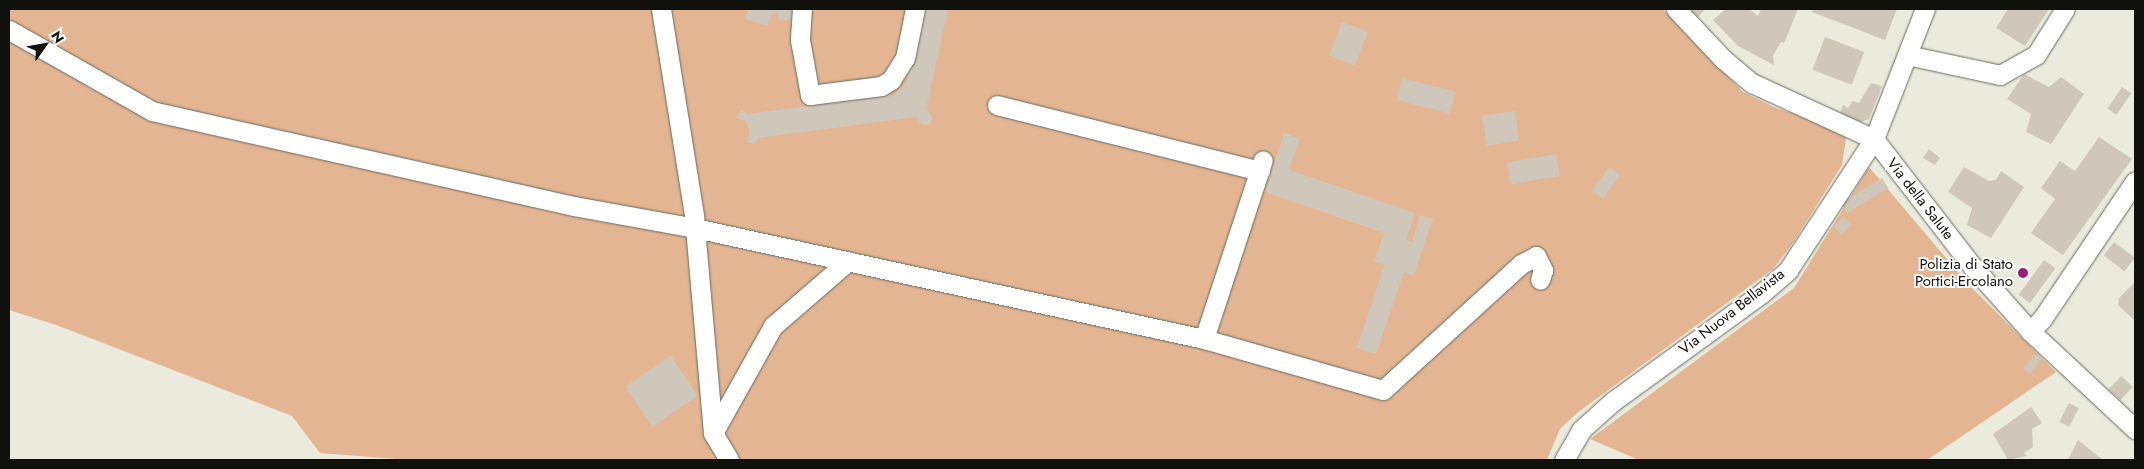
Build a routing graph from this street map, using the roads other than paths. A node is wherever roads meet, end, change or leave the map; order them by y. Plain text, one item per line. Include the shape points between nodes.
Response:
1 (661, 9) edge
2 (802, 9) edge
3 (915, 9) edge
4 (1676, 9) edge
5 (1925, 9) edge
6 (2065, 9) edge
7 (9, 30) edge
8 (1907, 55) junction
9 (997, 105) dead end
10 (1874, 139) junction
11 (2135, 181) edge
12 (695, 228) junction
13 (848, 261) junction
14 (1540, 280) dead end
15 (2030, 331) junction
16 (1204, 339) junction
17 (2135, 429) edge
18 (713, 433) junction
19 (729, 460) edge
20 (1564, 460) edge

1 - 12 street
2 - 3 street via 800,40 810,95 881,86 891,80 905,58
4 - 10 street, Via della Salute via 1723,59 1752,83
5 - 8 street, Via Nuova Bellavista
6 - 8 street via 2036,55 2000,75
7 - 12 street via 152,111 574,206
8 - 10 street, Via Nuova Bellavista
9 - 16 street via 1262,165
10 - 15 street, Via della Salute via 1973,267
10 - 20 street, Via Nuova Bellavista via 1788,270 1762,293 1612,402 1581,430
11 - 15 street via 2042,320
12 - 13 street
12 - 18 street
13 - 16 street
13 - 18 street via 773,326
14 - 16 street via 1543,270 1536,256 1521,264 1383,390
15 - 17 street, Via della Salute
18 - 19 street

